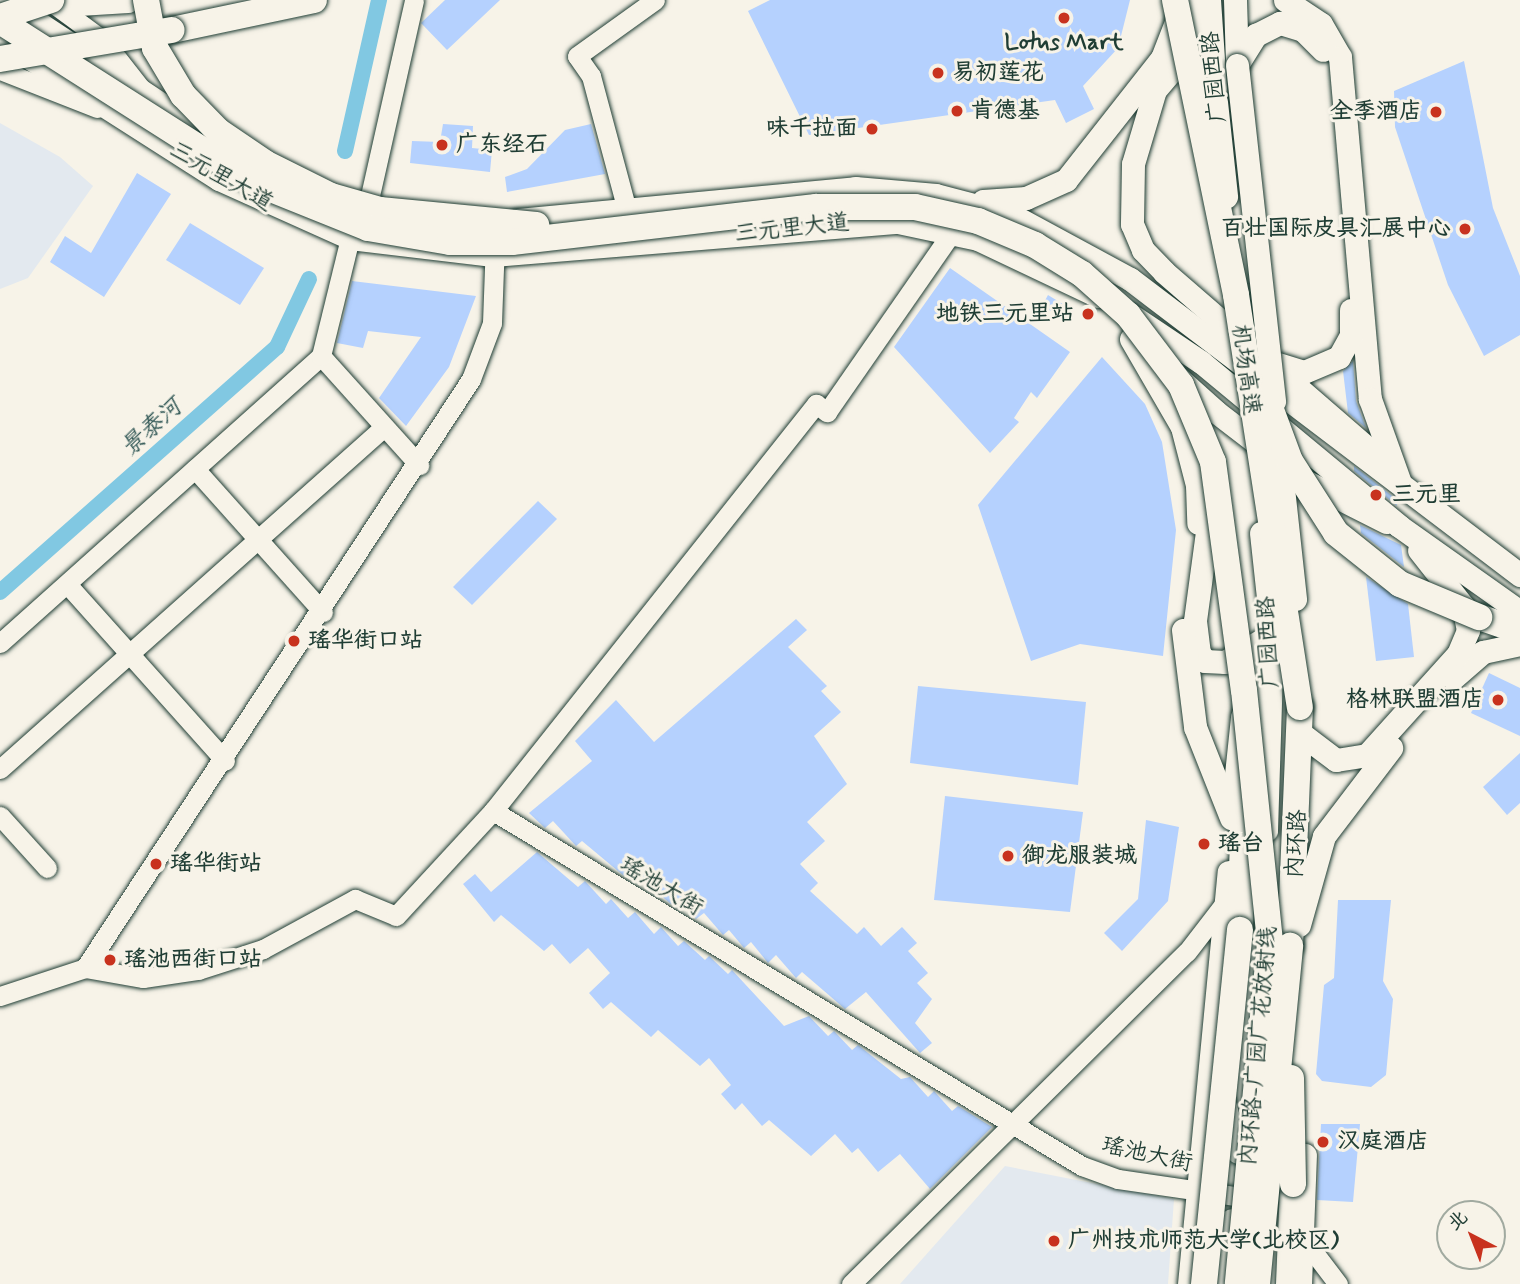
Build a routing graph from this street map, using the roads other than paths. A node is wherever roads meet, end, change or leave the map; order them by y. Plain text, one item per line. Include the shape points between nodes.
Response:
1 (4, 0) edge
2 (38, 0) edge
3 (49, 0) edge
4 (128, 0) edge
5 (146, 0) edge
6 (247, 0) edge
7 (314, 0) edge
8 (414, 0) edge
9 (655, 0) edge
10 (1176, 0) edge
11 (1192, 0) edge
12 (1209, 0) edge
13 (1235, 0) edge
14 (1285, 0) edge
15 (0, 19) edge
16 (172, 30) junction
17 (0, 38) edge
18 (1237, 65) junction
19 (1213, 66) junction
20 (3, 71) edge
21 (147, 96) junction
22 (117, 116) junction
23 (1213, 182) junction
24 (972, 202) junction
25 (367, 209) junction
26 (628, 214) junction
27 (504, 221) junction
28 (688, 225) junction
29 (953, 232) junction
30 (1053, 233) junction
31 (350, 238) junction
32 (493, 255) junction
33 (1096, 295) junction
34 (1236, 295) junction
35 (1194, 299) junction
36 (321, 356) junction
37 (1266, 358) junction
38 (1217, 410) junction
39 (384, 426) junction
40 (419, 465) junction
41 (195, 469) junction
42 (1403, 488) junction
43 (1399, 526) junction
44 (259, 541) junction
45 (1520, 575) edge
46 (67, 584) junction
47 (323, 612) junction
48 (1520, 612) edge
49 (1520, 630) edge
50 (1272, 634) junction
51 (0, 643) edge
52 (1520, 644) edge
53 (131, 656) junction
54 (1246, 726) junction
55 (1302, 739) junction
56 (225, 761) junction
57 (0, 769) edge
58 (493, 811) junction
59 (0, 816) edge
60 (1232, 821) junction
61 (47, 867) dead end
62 (1228, 899) junction
63 (1294, 936) junction
64 (85, 968) junction
65 (0, 996) edge
66 (1253, 997) junction
67 (1295, 1005) junction
68 (1291, 1058) junction
69 (1212, 1059) junction
70 (1017, 1123) junction
71 (1238, 1152) junction
72 (1198, 1191) junction
73 (1234, 1196) junction
74 (1306, 1242) junction
75 (1296, 1282) edge
76 (851, 1284) edge
77 (1189, 1284) edge
78 (1204, 1284) edge
79 (1224, 1284) edge
80 (1238, 1284) edge
81 (1257, 1284) edge
82 (1269, 1284) edge
83 (1338, 1284) edge

1 - 21 main road, 三元里大道
2 - 4 highway, bridge
3 - 15 highway, bridge
3 - 21 street via 103,40
5 - 28 highway, bridge via 155,48 193,107 245,150 331,196 430,220
6 - 16 highway
7 - 16 highway
8 - 25 street
9 - 26 street via 577,56 591,76
10 - 23 highway, 机场高速, bridge
10 - 24 main road via 1170,47 1084,162 1046,191
11 - 23 highway, bridge
12 - 19 main road, 广园西路
13 - 18 main road, 广园西路
14 - 42 main road via 1321,24 1339,57 1370,399 1382,447
15 - 28 highway, bridge via 221,164 347,222 426,240 489,242
16 - 20 highway, bridge
17 - 22 main road, 三元里大道
18 - 37 main road via 1249,42 1280,23 1314,38 1327,62 1338,161 1352,319 1346,346 1331,362 1304,372
18 - 55 main road, 广园西路, bridge via 1298,630
19 - 35 main road via 1204,57 1185,56 1155,90 1139,139 1129,204 1143,250
19 - 50 main road, 广园西路, bridge
20 - 22 street
21 - 25 main road, 三元里大道 via 267,169
22 - 31 main road, 三元里大道 via 259,201
23 - 34 highway, 机场高速, bridge
24 - 26 main road, 三元里大道 via 855,188
24 - 30 main road, 三元里大道
25 - 27 main road, 三元里大道
26 - 27 main road, 三元里大道
27 - 32 street
28 - 54 highway, bridge via 844,205 915,207 1012,234 1098,287 1163,357 1206,441 1224,514
29 - 32 main road, 三元里大道 via 855,221
29 - 33 main road, 三元里大道
29 - 58 street via 827,412 816,404
30 - 35 main road
30 - 42 main road, 三元里大道 via 1158,299
31 - 32 main road, 三元里大道
31 - 36 street
32 - 40 street via 494,306 486,343
33 - 38 street
33 - 43 main road, 三元里大道 via 1201,362
33 - 60 main road via 1152,369 1193,463 1199,510 1184,622 1185,663 1203,756
34 - 49 highway, bridge via 1280,437 1324,519 1350,548 1400,584
34 - 55 highway, 机场高速, bridge via 1293,645
35 - 37 main road
36 - 39 street
36 - 41 street
37 - 42 main road via 1349,428
38 - 43 main road via 1331,499
38 - 50 main road via 1200,411 1193,428 1212,516 1196,643 1205,661 1225,662
39 - 40 street
39 - 44 street
40 - 47 street
41 - 44 street
41 - 46 street
42 - 45 main road, 三元里大道
43 - 48 main road, 三元里大道
43 - 55 main road via 1463,606 1466,640 1367,755 1336,760
44 - 47 street
44 - 53 street
46 - 51 street
46 - 53 street
47 - 56 street
50 - 60 main road via 1242,717
50 - 66 main road, 广园西路 via 1271,747
52 - 63 main road via 1498,645 1471,660 1350,797 1316,856
53 - 56 street
53 - 57 street
54 - 78 highway, bridge via 1240,930
54 - 80 highway, 内环路-广园广花放射线, bridge via 1270,943
55 - 63 highway, 内环路
56 - 64 street
58 - 64 street via 396,916 355,899 263,949 198,970 143,978
58 - 70 street, 瑶池大街
59 - 61 street
60 - 62 main road
62 - 69 main road
62 - 70 street via 1188,952
63 - 67 main road
63 - 75 highway, bridge
63 - 81 highway, 内环路-广园广花放射线, bridge
64 - 65 street
66 - 67 street via 1282,996
66 - 71 main road, 广园西路
67 - 68 main road
68 - 74 main road via 1304,1133
68 - 82 main road
69 - 71 main road
69 - 72 main road
70 - 72 street, 瑶池大街 via 1102,1175
70 - 76 street
71 - 73 main road, 广园西路
72 - 73 street, 瑶池大街
72 - 77 main road
73 - 79 main road, 广园西路
74 - 75 main road
74 - 83 street

